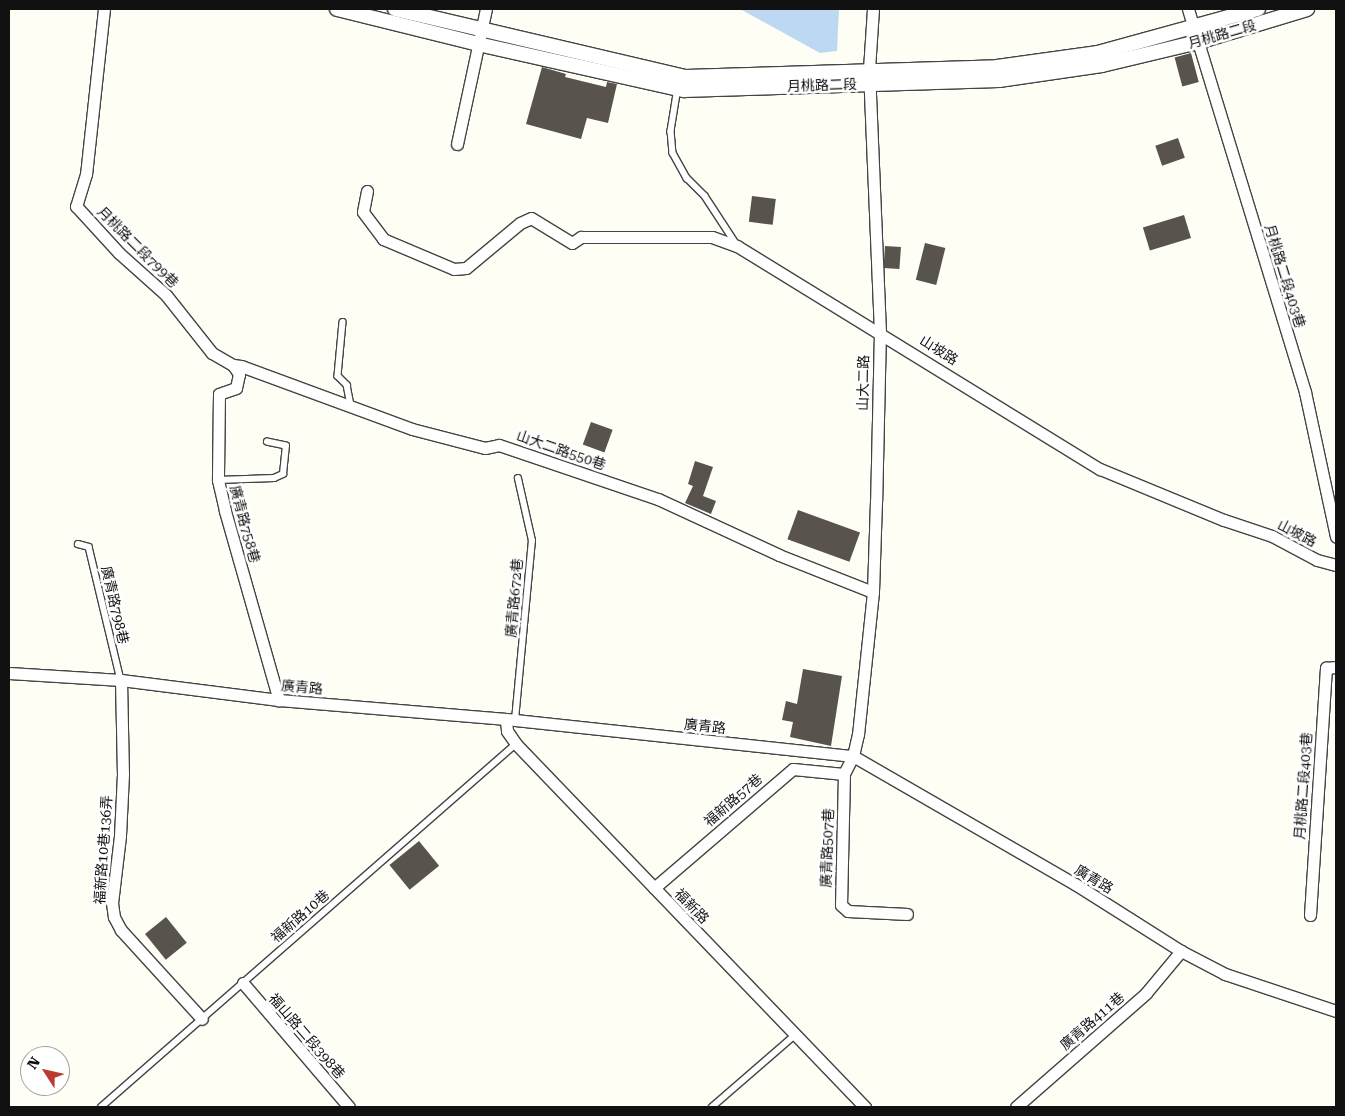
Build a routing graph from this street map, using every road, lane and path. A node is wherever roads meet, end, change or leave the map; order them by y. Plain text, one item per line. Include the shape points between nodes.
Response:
1 (104, 9) edge
2 (337, 9) edge
3 (395, 9) edge
4 (486, 9) edge
5 (874, 9) edge
6 (1188, 9) edge
7 (1258, 9) edge
8 (1307, 9) edge
9 (1194, 28) junction
10 (482, 29) junction
11 (1198, 42) junction
12 (478, 44) junction
13 (869, 77) junction
14 (678, 88) junction
15 (457, 144) dead end
16 (367, 191) dead end
17 (737, 246) junction
18 (343, 322) dead end
19 (880, 331) junction
20 (233, 365) junction
21 (351, 406) junction
22 (267, 442) dead end
23 (518, 479) dead end
24 (218, 480) junction
25 (1336, 537) edge
26 (78, 544) dead end
27 (1336, 565) edge
28 (873, 592) junction
29 (1336, 667) edge
30 (9, 674) edge
31 (121, 680) junction
32 (279, 700) junction
33 (511, 720) junction
34 (516, 744) junction
35 (853, 756) junction
36 (844, 774) junction
37 (654, 888) junction
38 (906, 914) dead end
39 (1310, 915) dead end
40 (1181, 951) junction
41 (243, 983) junction
42 (1336, 1011) edge
43 (202, 1019) junction
44 (795, 1035) junction
45 (101, 1107) edge
46 (349, 1107) edge
47 (712, 1107) edge
48 (865, 1107) edge
49 (1016, 1107) edge

1 - 20 street, 月桃路二段799巷 via 86,174 76,206 166,295 212,353
2 - 12 street, 月桃路二段
3 - 10 street, 月桃路二段
4 - 10 street
5 - 13 street, 山大二路
6 - 9 street, 月桃路二段403巷
7 - 9 street, 月桃路二段
8 - 11 street, 月桃路二段
9 - 11 street, 月桃路二段403巷
9 - 13 street, 月桃路二段 via 1098,53 997,67
10 - 12 street
10 - 13 street, 月桃路二段 via 686,77
11 - 13 street, 月桃路二段 via 1102,65 999,80
11 - 25 street, 月桃路二段403巷 via 1305,392
12 - 14 street, 月桃路二段
12 - 15 street
13 - 14 street, 月桃路二段
13 - 19 street, 山大二路
14 - 17 lane via 671,132 673,153 687,178 705,196
16 - 17 street, 山坡路 via 364,212 383,239 454,269 466,268 530,218 572,243 581,237 712,237
17 - 19 street, 山坡路
18 - 21 lane via 338,376 347,385
19 - 27 street, 山坡路 via 1100,469 1224,520 1272,536 1317,560
19 - 28 street, 山大二路
20 - 21 street, 山大二路550巷
20 - 24 street, 廣青路758巷 via 239,374 236,388 219,394
21 - 28 street, 山大二路550巷 via 412,428 485,448 499,445 658,499 779,555
22 - 24 lane via 286,446 283,474 274,478
23 - 33 lane, 廣青路672巷 via 532,541
24 - 32 street, 廣青路758巷
26 - 31 lane, 廣青路798巷 via 89,547
28 - 35 street, 山大二路
29 - 39 street, 月桃路二段403巷 via 1326,668
30 - 31 street, 廣青路
31 - 32 street, 廣青路
31 - 43 street, 福新路10巷136弄 via 123,774 112,903 114,917
32 - 33 street, 廣青路
33 - 34 street, 福新路 via 507,731
33 - 35 street, 廣青路
34 - 37 street, 福新路
34 - 41 lane, 福新路10巷
35 - 36 street, 廣青路507巷
35 - 40 street, 廣青路 via 1075,884
36 - 37 street, 福新路57巷 via 793,769
36 - 38 street, 廣青路507巷 via 841,905 848,911
37 - 44 street, 福新路
40 - 42 street, 廣青路 via 1225,974
40 - 49 street, 廣青路411巷 via 1146,993
41 - 43 lane, 福新路10巷
41 - 46 street, 福山路二段398巷
43 - 45 lane, 福新路10巷
44 - 47 lane
44 - 48 street, 福新路

